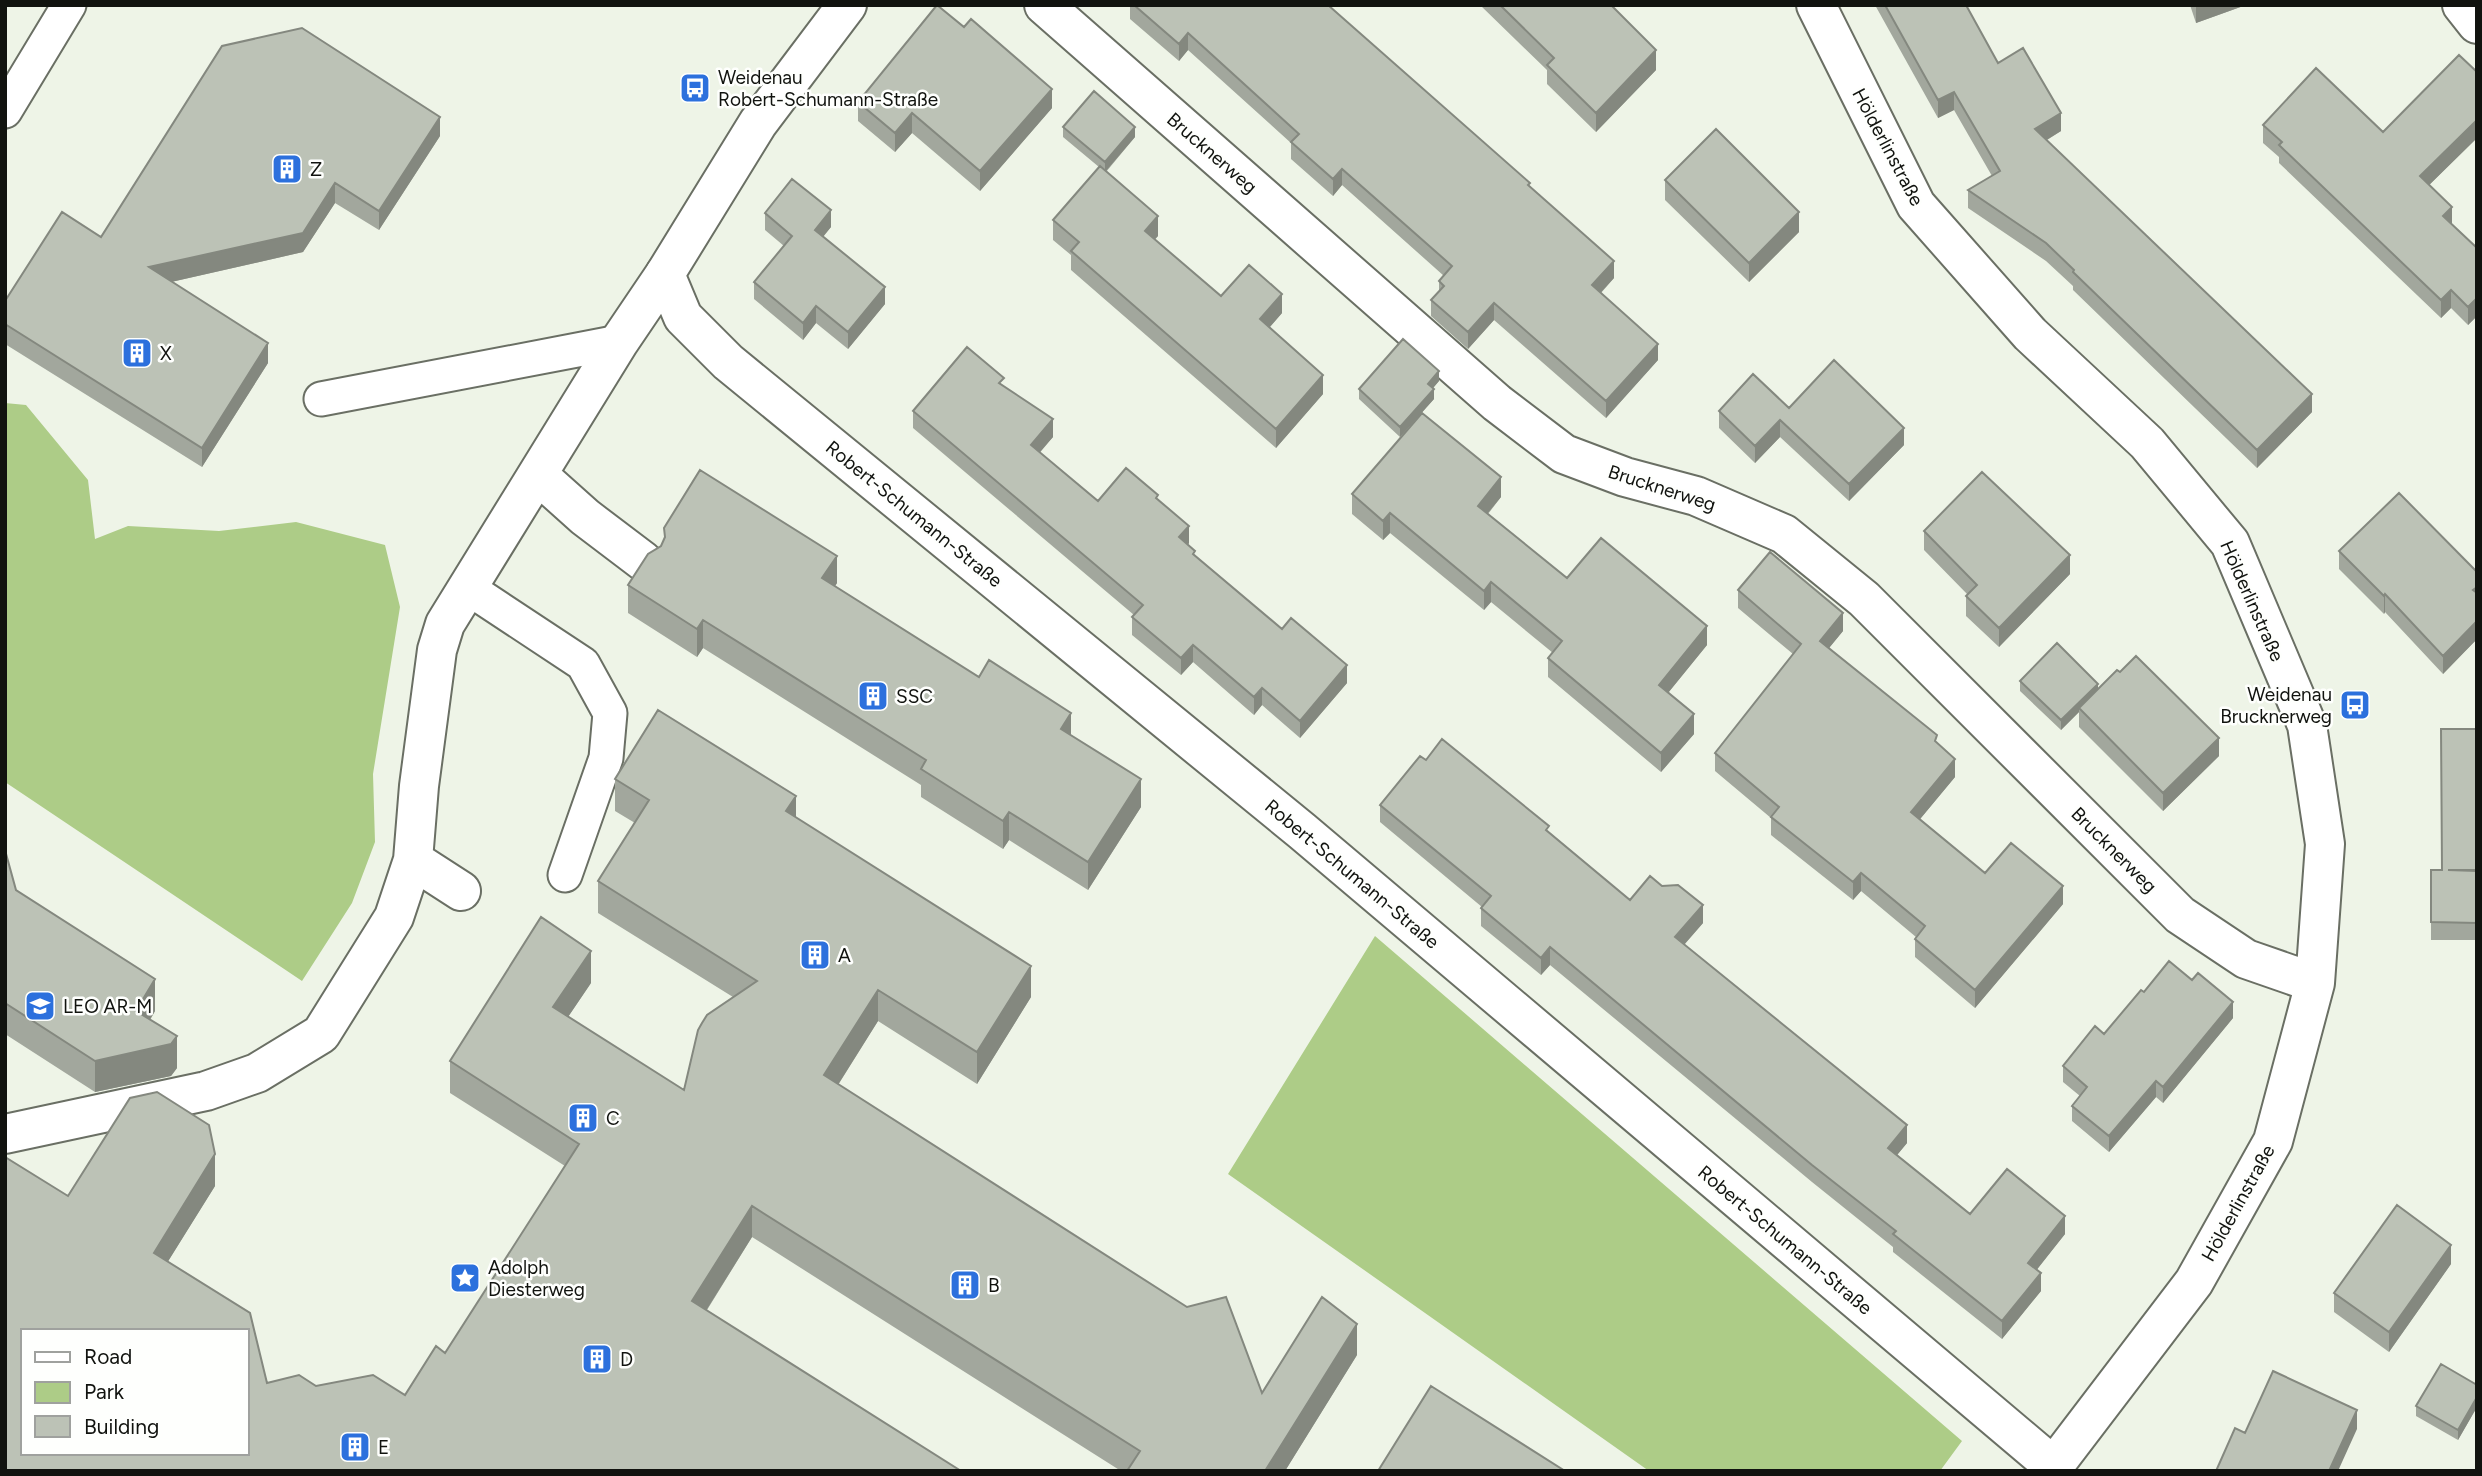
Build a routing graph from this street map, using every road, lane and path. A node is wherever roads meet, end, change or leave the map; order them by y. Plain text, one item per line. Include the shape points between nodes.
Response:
1 (69, 5) edge
2 (847, 5) edge
3 (1044, 5) edge
4 (2462, 5) edge
5 (1811, 7) edge
6 (2477, 24) edge
7 (5, 111) edge
8 (665, 274) junction
9 (619, 342) junction
10 (321, 400) dead end
11 (538, 475) junction
12 (643, 561) edge
13 (468, 589) junction
14 (413, 860) junction
15 (565, 875) dead end
16 (461, 891) dead end
17 (2315, 982) junction
18 (5, 1134) edge
19 (2052, 1469) edge

1 - 7 lane
2 - 8 street via 758,123
3 - 17 street, Brucknerweg via 1508,411 1564,453 1625,477 1696,496 1784,534 1864,599 2180,915 2246,959
4 - 6 street
5 - 17 street, Hölderlinstraße via 1916,205 2030,334 2147,443 2230,542 2306,725 2325,844
8 - 9 street
8 - 19 street, Robert-Schumann-Straße via 682,317 728,362 1302,831
9 - 10 lane
9 - 11 street
11 - 12 street
11 - 13 street
13 - 14 street via 446,624 437,650
13 - 15 lane via 583,664 610,713 606,758
14 - 16 street
14 - 18 street via 394,917 321,1034 257,1073 206,1091
17 - 19 street, Hölderlinstraße via 2273,1141 2194,1282

